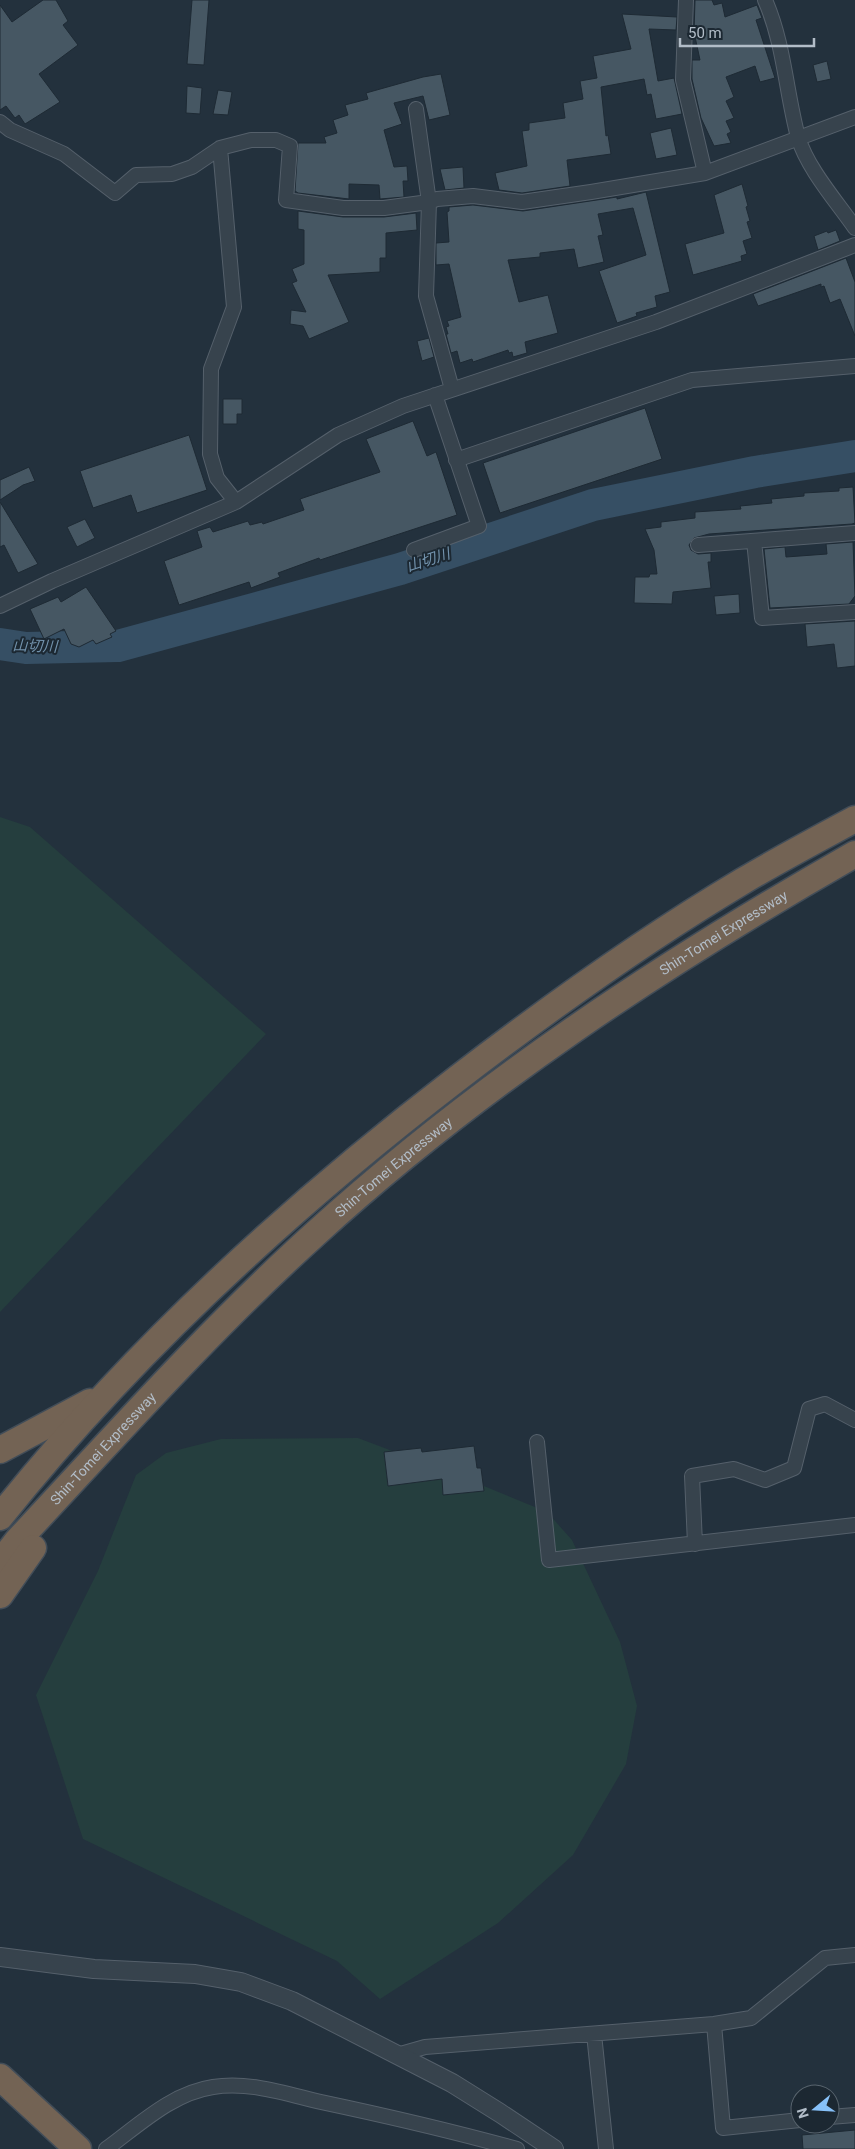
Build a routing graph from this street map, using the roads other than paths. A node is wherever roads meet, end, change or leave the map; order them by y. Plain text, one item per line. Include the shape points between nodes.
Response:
1 (686, 0) edge
2 (765, 0) edge
3 (416, 109) dead end
4 (855, 117) edge
5 (0, 122) edge
6 (799, 139) junction
7 (220, 148) junction
8 (705, 173) junction
9 (429, 202) junction
10 (855, 228) edge
11 (855, 245) edge
12 (855, 366) edge
13 (452, 389) junction
14 (435, 395) junction
15 (456, 460) junction
16 (236, 502) junction
17 (855, 533) edge
18 (754, 540) junction
19 (698, 545) dead end
20 (414, 550) dead end
21 (0, 606) edge
22 (855, 612) edge
23 (855, 818) edge
24 (855, 854) edge
25 (115, 1386) junction
26 (855, 1420) edge
27 (537, 1442) dead end
28 (0, 1450) edge
29 (0, 1517) edge
30 (855, 1525) edge
31 (695, 1544) junction
32 (24, 1546) junction
33 (0, 1563) edge
34 (0, 1595) edge
35 (855, 1955) edge
36 (0, 1957) edge
37 (714, 2024) junction
38 (594, 2034) junction
39 (397, 2054) junction
40 (0, 2077) edge
41 (855, 2115) edge
42 (840, 2116) edge
43 (790, 2121) edge
44 (78, 2149) edge
45 (106, 2149) edge
46 (517, 2149) edge
47 (554, 2149) edge
48 (606, 2149) edge

1 - 8 street via 683,80
2 - 6 street via 774,19
3 - 9 street
4 - 6 street
5 - 7 street via 10,130 64,154 115,193 136,175 172,174 192,167
6 - 8 street
6 - 10 street via 812,166
7 - 9 street via 251,140 276,140 290,146 286,200 343,208 384,208
7 - 16 street via 234,307 211,369 210,454 217,478
8 - 9 street via 522,202 473,196
9 - 13 street via 426,296
11 - 13 street via 656,322
12 - 15 street via 692,380
13 - 14 street
14 - 15 street
14 - 16 street via 338,435
15 - 20 street via 479,526
16 - 21 street
17 - 18 street
18 - 19 street
18 - 22 street via 762,618
23 - 25 highway, Shin-Tomei Expressway via 743,881 622,959 519,1031 357,1157 238,1263
24 - 32 highway, Shin-Tomei Expressway via 758,909 636,986 440,1127 315,1234 181,1365
25 - 28 highway via 75,1412
25 - 29 highway, Shin-Tomei Expressway via 38,1469
26 - 31 street via 825,1404 809,1409 794,1468 765,1480 734,1470 692,1476
27 - 31 street via 549,1560
30 - 31 street
32 - 33 highway
32 - 34 highway
35 - 37 street via 825,1958 751,2018
36 - 39 street via 94,1969 195,1974 241,1982 292,2001
37 - 38 street
37 - 43 street via 723,2128
38 - 39 street via 425,2047
38 - 48 street
39 - 47 street via 500,2112
40 - 44 highway
41 - 42 street
45 - 46 street via 161,2108 186,2094 213,2087 248,2086 409,2121

